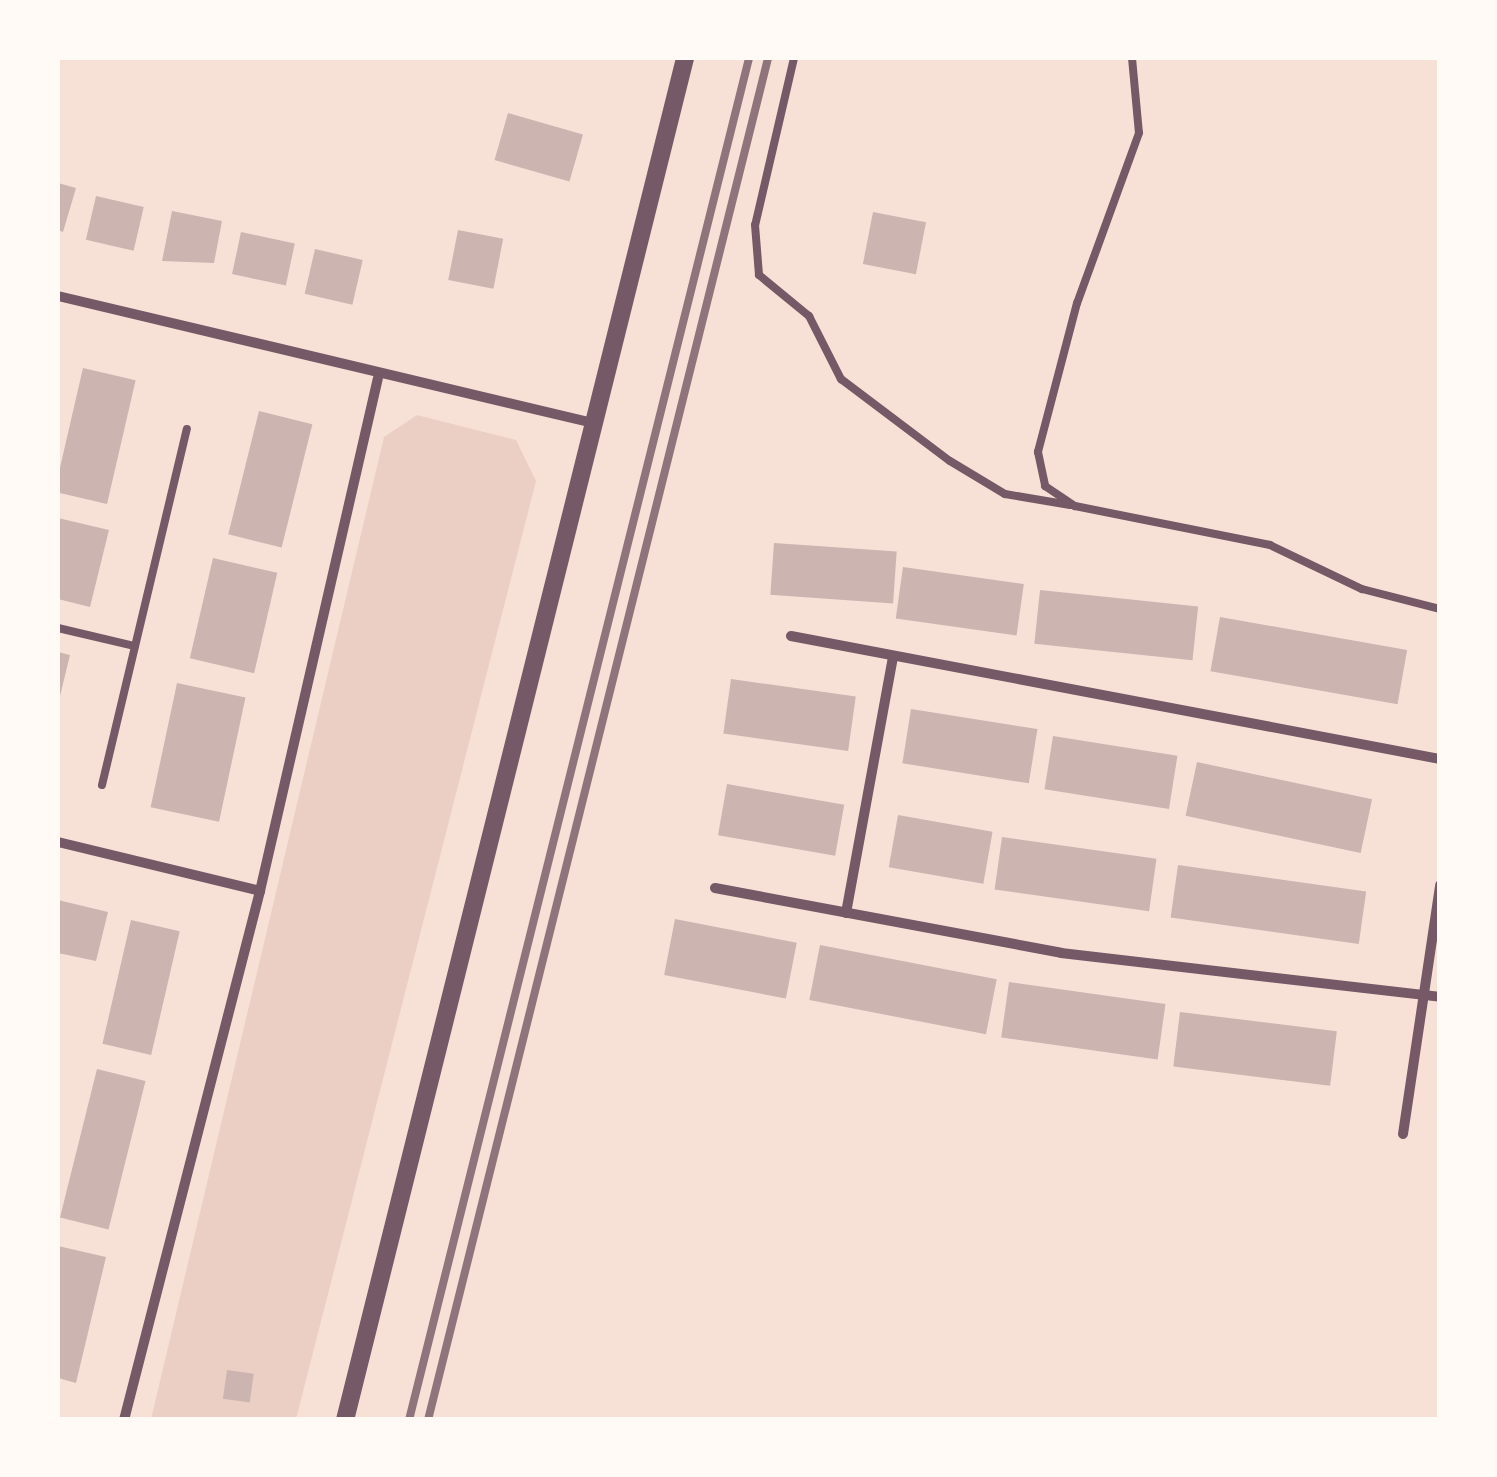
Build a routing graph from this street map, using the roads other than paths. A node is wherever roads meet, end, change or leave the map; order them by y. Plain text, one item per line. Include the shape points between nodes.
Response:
1 (685, 58) edge
2 (794, 58) edge
3 (1132, 58) edge
4 (58, 296) edge
5 (378, 378) junction
6 (594, 423) junction
7 (187, 429) dead end
8 (1074, 506) junction
9 (1440, 609) edge
10 (58, 628) edge
11 (792, 636) dead end
12 (135, 646) junction
13 (893, 656) junction
14 (1440, 759) edge
15 (102, 785) dead end
16 (58, 842) edge
17 (1440, 885) edge
18 (715, 888) dead end
19 (260, 892) junction
20 (846, 913) junction
21 (1423, 996) junction
22 (1440, 998) edge
23 (1402, 1134) dead end
24 (124, 1420) edge
25 (345, 1420) edge

1 - 6 street
2 - 8 lane via 755,225 759,276 809,316 842,378 950,461 1005,494
3 - 8 lane via 1140,134 1091,255 1038,452 1045,486
4 - 5 street
5 - 6 street
5 - 19 street
6 - 25 street
7 - 12 lane
8 - 9 lane via 1270,545 1362,589
10 - 12 lane
11 - 13 street
12 - 15 lane
13 - 14 street
13 - 20 street
16 - 19 street
17 - 21 street
18 - 20 street
19 - 24 street
20 - 21 street via 1061,953
21 - 22 street
21 - 23 street

